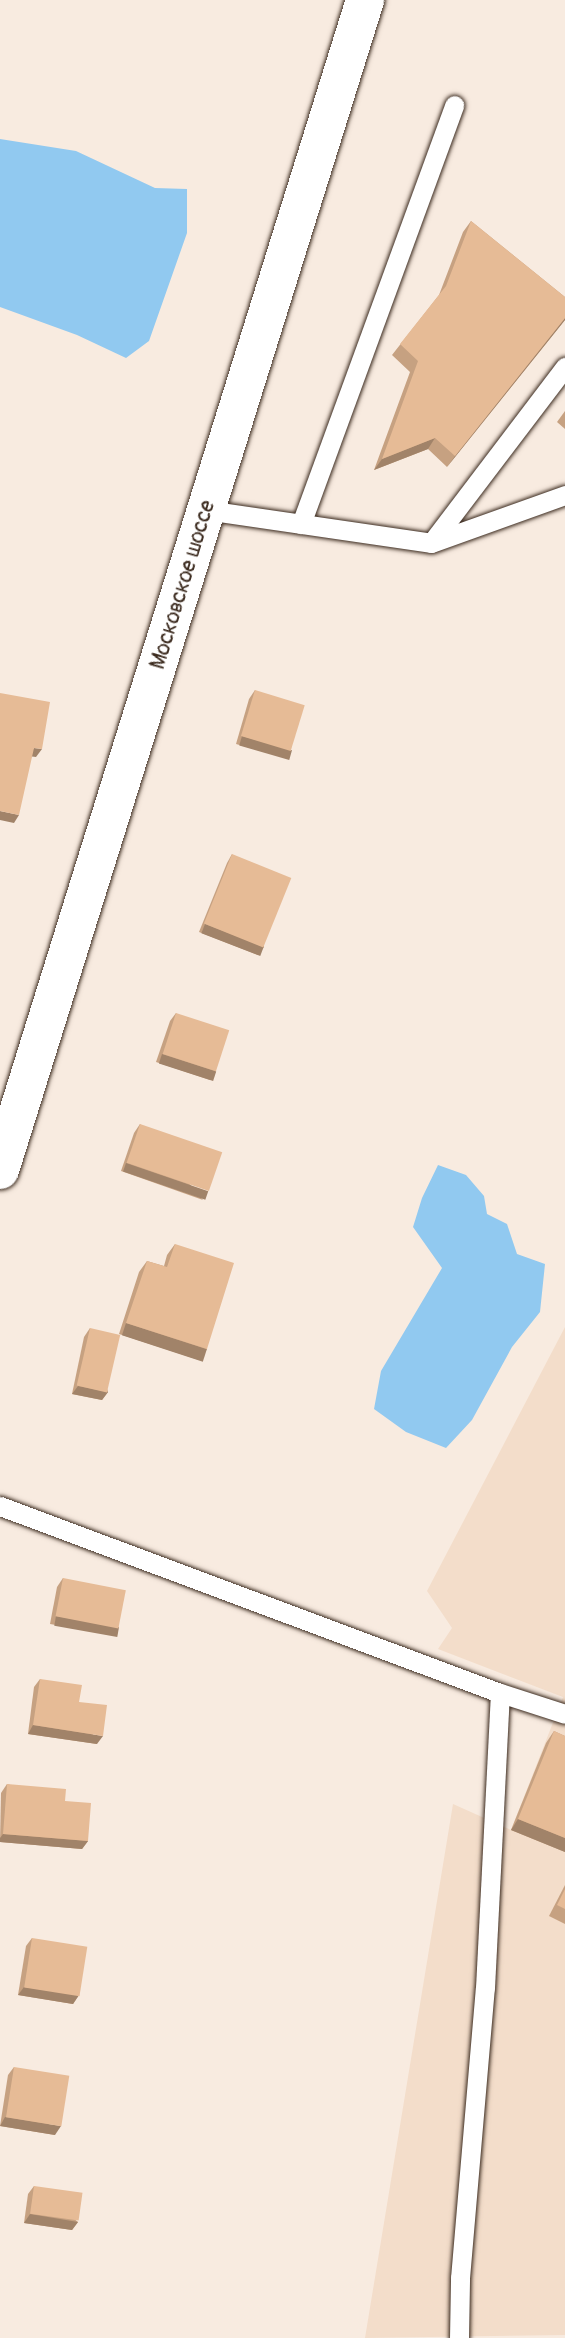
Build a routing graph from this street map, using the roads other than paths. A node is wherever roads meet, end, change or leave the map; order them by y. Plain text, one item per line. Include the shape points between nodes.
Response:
1 (365, 0) edge
2 (454, 104) dead end
3 (565, 368) edge
4 (565, 495) edge
5 (206, 510) junction
6 (300, 524) junction
7 (431, 543) junction
8 (0, 1170) edge
9 (0, 1506) edge
10 (499, 1693) junction
11 (565, 1714) edge
12 (459, 2338) edge

1 - 5 main road, Московское шоссе
2 - 6 lane
3 - 7 lane
4 - 7 lane
5 - 6 lane
5 - 8 main road, Московское шоссе
6 - 7 lane
9 - 10 lane
10 - 11 lane
10 - 12 lane via 485,1988

